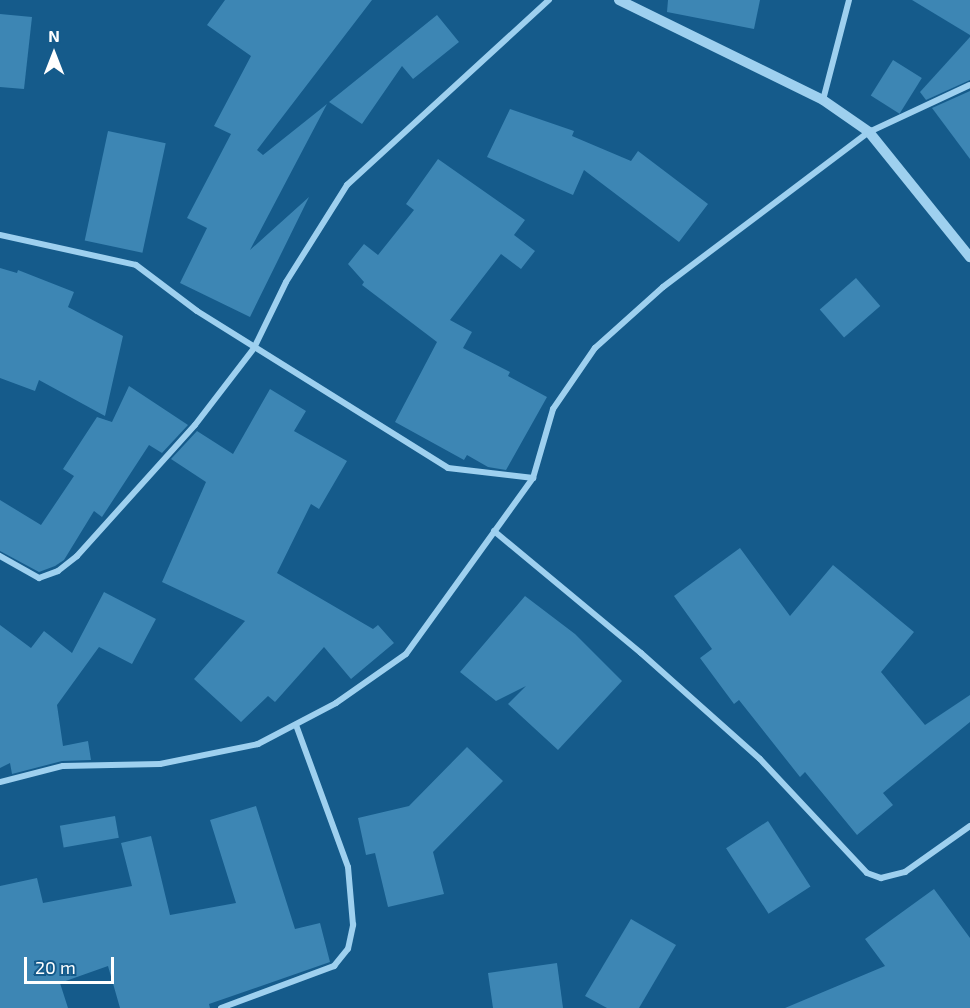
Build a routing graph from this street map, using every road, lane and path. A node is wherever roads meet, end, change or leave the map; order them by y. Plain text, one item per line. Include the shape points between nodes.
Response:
1 (549, 0) edge
2 (619, 0) edge
3 (849, 0) edge
4 (970, 85) edge
5 (823, 100) junction
6 (869, 132) junction
7 (0, 235) edge
8 (970, 257) edge
9 (254, 348) junction
10 (533, 478) junction
11 (494, 531) junction
12 (0, 556) edge
13 (296, 725) junction
14 (0, 782) edge
15 (970, 825) edge
16 (221, 1008) edge

1 - 9 street via 347,185 286,282
2 - 5 street
3 - 5 street
4 - 6 street
5 - 6 street
6 - 8 street
6 - 10 street via 663,287 595,348 554,409
7 - 9 street via 136,265
9 - 10 street via 448,468
9 - 12 street via 195,425 77,556 58,571 39,578
10 - 11 street
11 - 13 street via 406,654 336,703
11 - 15 street via 641,653 760,759 867,873 881,878 905,872
13 - 14 street via 258,744 160,764 63,766
13 - 16 street via 348,867 353,925 348,950 334,966

